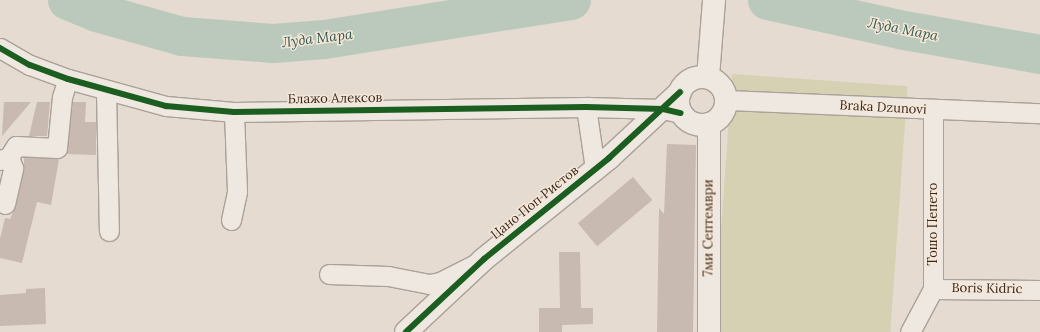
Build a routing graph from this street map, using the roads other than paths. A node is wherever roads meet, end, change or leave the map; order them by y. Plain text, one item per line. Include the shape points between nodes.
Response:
1 (714, 0) edge
2 (0, 48) edge
3 (708, 77) junction
4 (68, 79) junction
5 (106, 91) junction
6 (726, 100) junction
7 (674, 105) junction
8 (586, 107) junction
9 (934, 111) junction
10 (234, 112) junction
11 (1040, 113) edge
12 (709, 124) junction
13 (5, 159) edge
14 (595, 169) junction
15 (5, 204) dead end
16 (231, 220) dead end
17 (109, 232) dead end
18 (484, 259) junction
19 (329, 274) dead end
20 (933, 289) junction
21 (1040, 290) edge
22 (406, 332) edge
23 (710, 332) edge
24 (910, 332) edge

1 - 3 street
2 - 4 street, Блажо Алексов via 30,65
3 - 6 street via 721,87
3 - 7 street via 698,77 686,83
4 - 5 street, Блажо Алексов
4 - 13 street via 62,97 57,148 16,146
5 - 10 street, Блажо Алексов via 166,106
5 - 17 street
6 - 9 street, Braka Dzunovi
6 - 12 street via 721,115
7 - 8 street, Блажо Алексов
7 - 12 street via 688,121 698,125
7 - 14 street, Цано Поп Ристов
8 - 10 street, Блажо Алексов
8 - 14 street
9 - 11 street, Braka Dzunovi
9 - 20 street, Тошо Пепето
10 - 16 street via 237,191
12 - 23 street, 7ми Септември
13 - 15 street via 13,168
14 - 18 street, Цано Поп Ристов
18 - 19 street via 440,282 429,284 388,276
18 - 22 street, Цано Поп Ристов
20 - 21 street, Boris Kidric
20 - 24 street, Тошо Пепето

